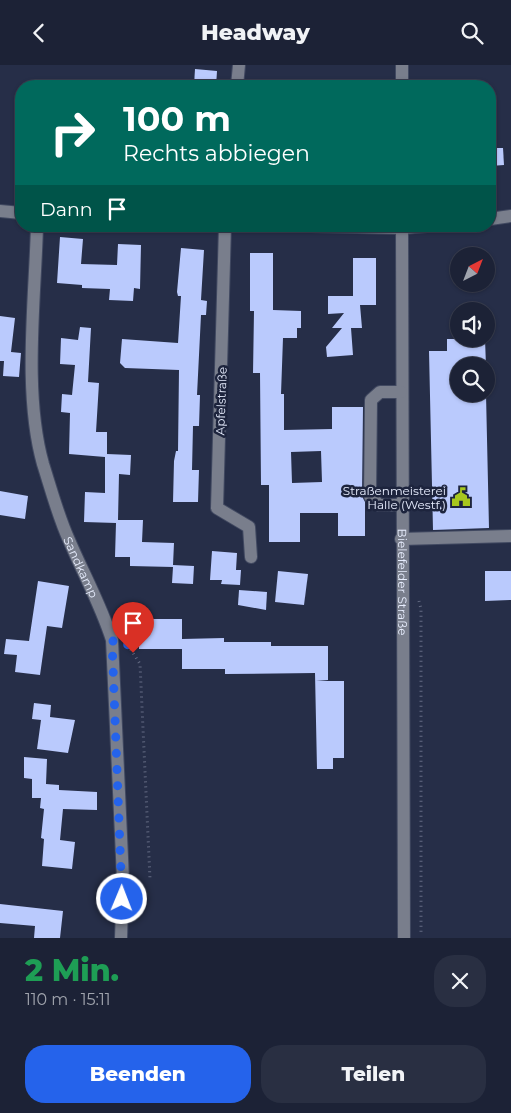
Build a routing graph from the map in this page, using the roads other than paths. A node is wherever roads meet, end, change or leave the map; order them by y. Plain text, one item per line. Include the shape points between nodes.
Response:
1 (239, 65) edge
2 (402, 65) edge
3 (238, 80) edge
4 (402, 80) edge
5 (0, 211) edge
6 (15, 212) edge
7 (511, 216) edge
8 (496, 218) edge
9 (37, 232) edge
10 (225, 232) edge
11 (402, 232) edge
12 (401, 392) junction
13 (402, 505) junction
14 (511, 536) edge
15 (401, 539) junction
16 (251, 557) dead end
17 (121, 938) edge
18 (404, 938) edge

1 - 3 street
2 - 4 street
5 - 6 street
7 - 8 street
9 - 17 street, Sandkamp via 32,380 43,462 68,537 102,610 112,641 123,879
10 - 16 street, Apfelstraße via 217,508 249,527
11 - 12 street, Bielefelder Straße
12 - 13 street, Bielefelder Straße
12 - 13 street via 380,392 371,400 370,496 379,505
13 - 15 street, Bielefelder Straße
14 - 15 street
15 - 18 street, Bielefelder Straße

